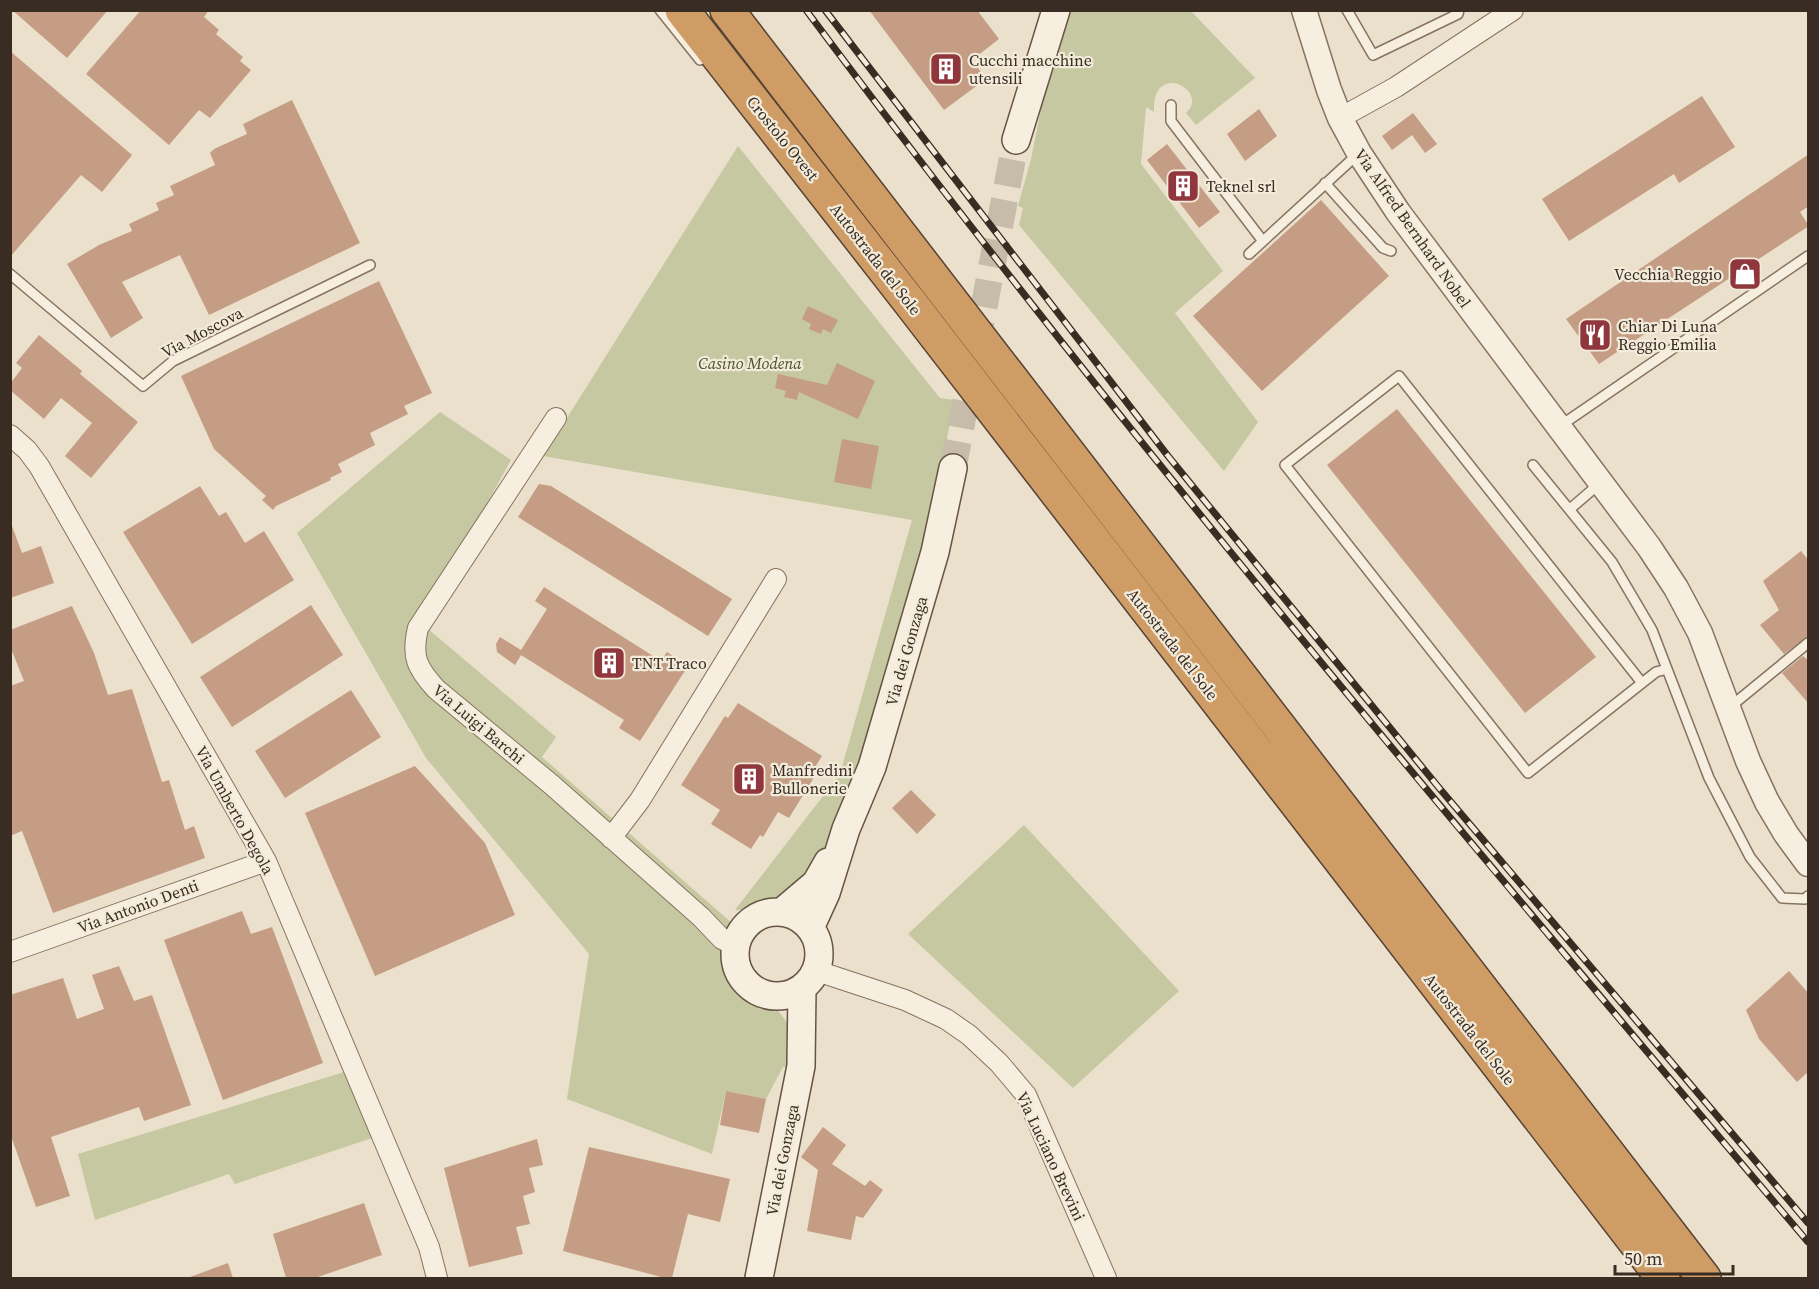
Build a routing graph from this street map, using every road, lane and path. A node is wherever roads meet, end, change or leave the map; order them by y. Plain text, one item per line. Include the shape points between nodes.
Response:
1 (660, 10) edge
2 (682, 10) edge
3 (727, 10) edge
4 (1056, 10) edge
5 (1304, 10) edge
6 (1347, 10) edge
7 (1459, 10) edge
8 (1514, 10) edge
9 (705, 65) dead end
10 (1171, 105) dead end
11 (1340, 118) junction
12 (1016, 140) tunnel mouth
13 (1359, 153) junction
14 (1326, 183) junction
15 (1262, 240) junction
16 (1391, 251) dead end
17 (1249, 254) dead end
18 (1808, 255) edge
19 (370, 265) dead end
20 (10, 274) edge
21 (883, 284) dead end
22 (912, 304) junction
23 (556, 417) dead end
24 (1560, 426) junction
25 (10, 435) edge
26 (1533, 465) dead end
27 (953, 468) tunnel mouth
28 (1601, 482) junction
29 (1570, 509) junction
30 (776, 579) dead end
31 (1809, 643) edge
32 (1667, 669) junction
33 (1642, 683) junction
34 (1728, 708) junction
35 (846, 830) junction
36 (611, 838) junction
37 (266, 861) junction
38 (1809, 864) edge
39 (1809, 896) edge
40 (783, 911) junction
41 (811, 927) junction
42 (735, 946) junction
43 (10, 952) edge
44 (810, 980) junction
45 (767, 996) junction
46 (800, 1040) junction
47 (437, 1278) edge
48 (759, 1278) edge
49 (1107, 1278) edge
50 (1663, 1278) edge
51 (1704, 1278) edge

1 - 9 lane
2 - 22 highway, Autostrada del Sole
3 - 51 highway, Autostrada del Sole
4 - 12 main road
5 - 11 street, Via Alfred Bernhard Nobel
6 - 7 lane via 1373,55 1458,14
8 - 11 street via 1388,92
10 - 15 lane via 1171,121
11 - 13 street, Via Alfred Bernhard Nobel
13 - 14 lane
13 - 24 street, Via Alfred Bernhard Nobel via 1403,220
14 - 15 lane
14 - 16 lane via 1383,248
15 - 17 lane
18 - 24 lane
19 - 20 lane, Via Moscova via 172,361 143,386
21 - 22 lane
22 - 50 highway, Autostrada del Sole
23 - 36 street, Via Luigi Barchi via 418,628 414,646 421,673 436,689
24 - 28 street, Via Alfred Bernhard Nobel
25 - 37 street, Via Umberto Degola via 39,466
26 - 29 lane
27 - 35 main road, Via dei Gonzaga via 934,552 873,767
28 - 29 lane
28 - 34 street, Via Alfred Bernhard Nobel via 1676,588 1700,633
29 - 32 lane via 1618,572 1652,630
30 - 36 street via 640,800
31 - 34 lane
32 - 33 lane
32 - 39 lane via 1709,778 1750,857 1782,898
33 - 33 lane via 1528,773 1286,465 1399,376
34 - 38 street, Via Alfred Bernhard Nobel via 1767,802
35 - 40 main road, Via dei Gonzaga via 816,883
35 - 41 main road, Via dei Gonzaga
36 - 42 street, Via Luigi Barchi via 722,939
37 - 43 street, Via Antonio Denti
37 - 47 street, Via Umberto Degola via 429,1247
40 - 41 main road
40 - 42 main road, Via dei Gonzaga via 767,912 752,919
41 - 44 main road, Via dei Gonzaga via 819,951
42 - 45 main road via 736,967 748,986
44 - 45 main road via 785,996
44 - 46 main road, Via dei Gonzaga
44 - 49 street, Via Luciano Brevini via 905,999 946,1019 999,1063 1026,1095
45 - 46 main road
46 - 48 main road, Via dei Gonzaga via 801,1066

